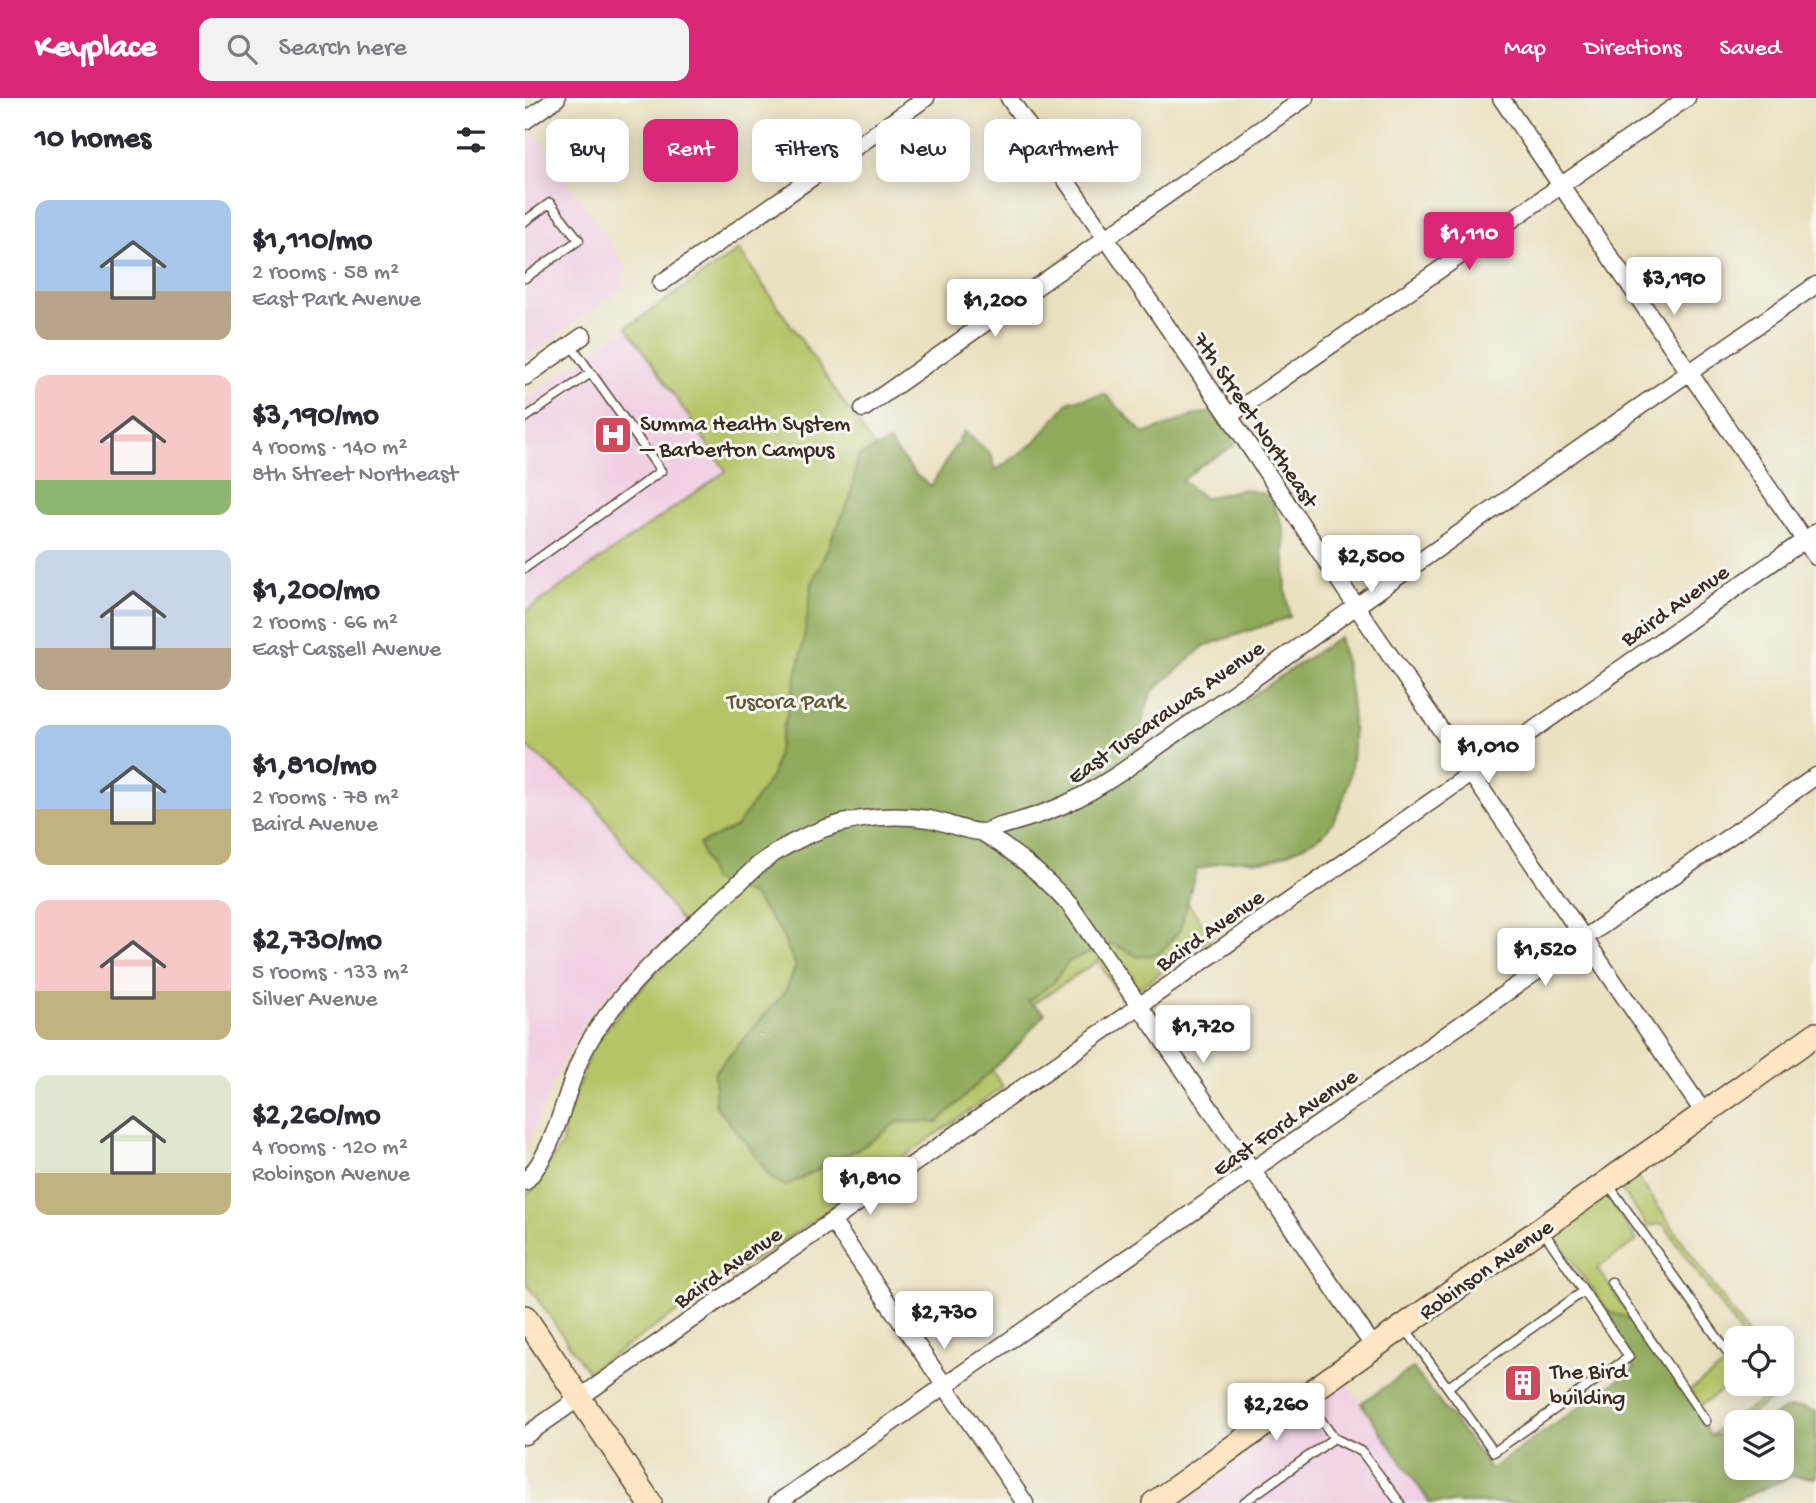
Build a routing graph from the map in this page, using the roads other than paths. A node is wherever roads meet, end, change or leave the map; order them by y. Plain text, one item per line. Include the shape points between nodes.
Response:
1 (557, 98) edge
2 (926, 98) edge
3 (1009, 98) edge
4 (1305, 98) edge
5 (1501, 98) edge
6 (1687, 98) edge
7 (525, 121) edge
8 (1562, 186) junction
9 (525, 221) edge
10 (1105, 239) junction
11 (525, 278) edge
12 (661, 283) dead end
13 (1816, 285) edge
14 (577, 340) joint
15 (1689, 372) junction
16 (591, 373) junction
17 (525, 377) edge
18 (863, 410) dead end
19 (1229, 416) junction
20 (525, 418) edge
21 (1810, 536) edge
22 (1816, 557) edge
23 (525, 568) edge
24 (1356, 606) junction
25 (1472, 774) junction
26 (1816, 776) edge
27 (983, 832) junction
28 (1585, 937) junction
29 (1139, 1006) junction
30 (1816, 1034) edge
31 (1704, 1112) junction
32 (1252, 1170) junction
33 (525, 1182) edge
34 (1607, 1182) junction
35 (832, 1221) junction
36 (1541, 1229) junction
37 (1611, 1282) dead end
38 (1584, 1291) junction
39 (525, 1317) edge
40 (1404, 1325) junction
41 (1374, 1347) junction
42 (1724, 1347) edge
43 (945, 1386) junction
44 (1448, 1387) junction
45 (1304, 1396) junction
46 (580, 1398) junction
47 (1706, 1421) dead end
48 (525, 1436) edge
49 (1334, 1438) junction
50 (1256, 1499) edge
51 (650, 1503) edge
52 (777, 1503) edge
53 (1025, 1503) edge
54 (1154, 1503) edge
55 (1243, 1503) edge
56 (1400, 1503) edge

1 - 7 street
2 - 12 street
3 - 10 street, 7th Street Northeast
4 - 10 street
5 - 8 street
6 - 8 street
8 - 15 street
8 - 19 street
9 - 11 lane via 550,203 579,240
10 - 18 street via 891,397
10 - 19 street, 7th Street Northeast
13 - 15 street, East Tuscarawas Avenue
14 - 16 lane
14 - 17 street
15 - 21 street
15 - 24 street, East Tuscarawas Avenue
16 - 20 lane
16 - 23 lane via 661,471
19 - 24 street, 7th Street Northeast
21 - 22 street
21 - 25 street, Baird Avenue
24 - 25 street, 7th Street Northeast
24 - 27 street, East Tuscarawas Avenue via 1097,789 1069,804
25 - 28 street, 7th Street Northeast
25 - 29 street, Baird Avenue
26 - 28 street, East Ford Avenue
27 - 29 street via 1042,874 1070,905
27 - 33 street via 927,819 858,818 800,837 758,865 619,999 591,1038 551,1143
28 - 31 street, 7th Street Northeast
28 - 32 street, East Ford Avenue
29 - 32 street
29 - 35 street, Baird Avenue
30 - 31 main road, Robinson Avenue
31 - 34 main road, Robinson Avenue
32 - 41 street
32 - 43 street, East Ford Avenue
34 - 36 main road, Robinson Avenue
34 - 42 lane
35 - 43 street
35 - 46 street, Baird Avenue
36 - 38 lane
36 - 40 main road, Robinson Avenue
37 - 47 lane
38 - 44 lane
38 - 44 lane via 1629,1357 1607,1373 1494,1452
39 - 46 main road
40 - 41 main road, Robinson Avenue
40 - 44 lane
41 - 45 main road, Robinson Avenue
43 - 52 street, East Ford Avenue
43 - 53 street
45 - 49 lane
45 - 54 main road, Robinson Avenue
46 - 48 street, Baird Avenue
46 - 51 main road
49 - 50 lane
49 - 56 lane via 1362,1452
50 - 55 lane

